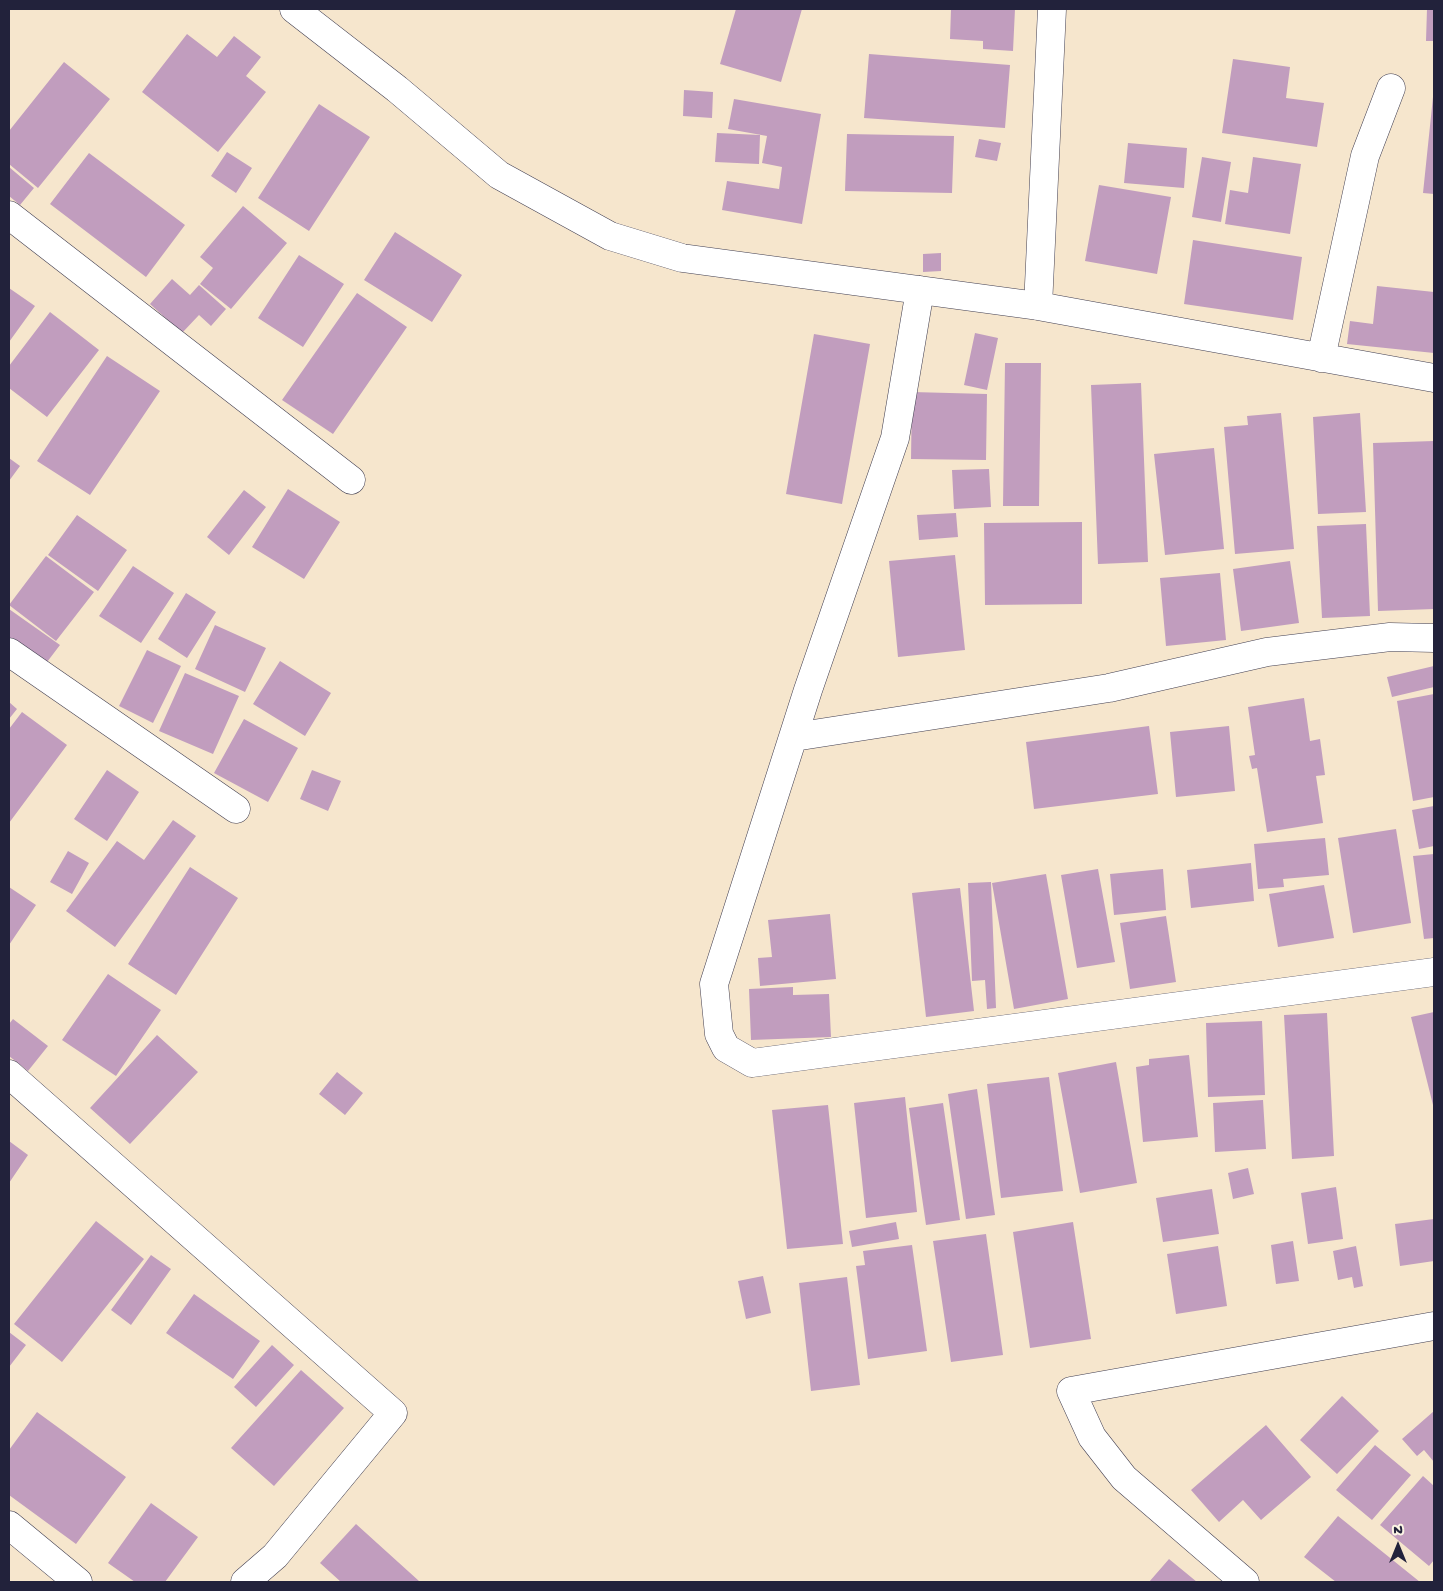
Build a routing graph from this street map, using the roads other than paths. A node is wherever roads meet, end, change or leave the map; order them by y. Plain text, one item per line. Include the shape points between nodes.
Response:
1 (294, 9) edge
2 (1052, 9) edge
3 (1391, 88) dead end
4 (9, 215) edge
5 (920, 290) junction
6 (1038, 306) junction
7 (1321, 358) junction
8 (1434, 378) edge
9 (351, 480) dead end
10 (1434, 638) edge
11 (9, 652) edge
12 (794, 737) junction
13 (236, 809) dead end
14 (1434, 972) edge
15 (15, 1079) edge
16 (1434, 1326) edge
17 (9, 1525) edge
18 (78, 1582) edge
19 (245, 1582) edge
20 (1245, 1582) edge

1 - 5 street via 397,89 499,175 610,236 682,258
2 - 6 street
3 - 7 street via 1365,156
4 - 9 street
5 - 6 street
5 - 12 street via 895,438
6 - 7 street
7 - 8 street
10 - 12 street via 1390,637 1267,652 1109,688
11 - 13 street
12 - 14 street via 714,984 719,1034 726,1048 752,1063
15 - 19 street via 393,1413 275,1556
16 - 20 street via 1071,1391 1092,1437 1124,1478
17 - 18 street

